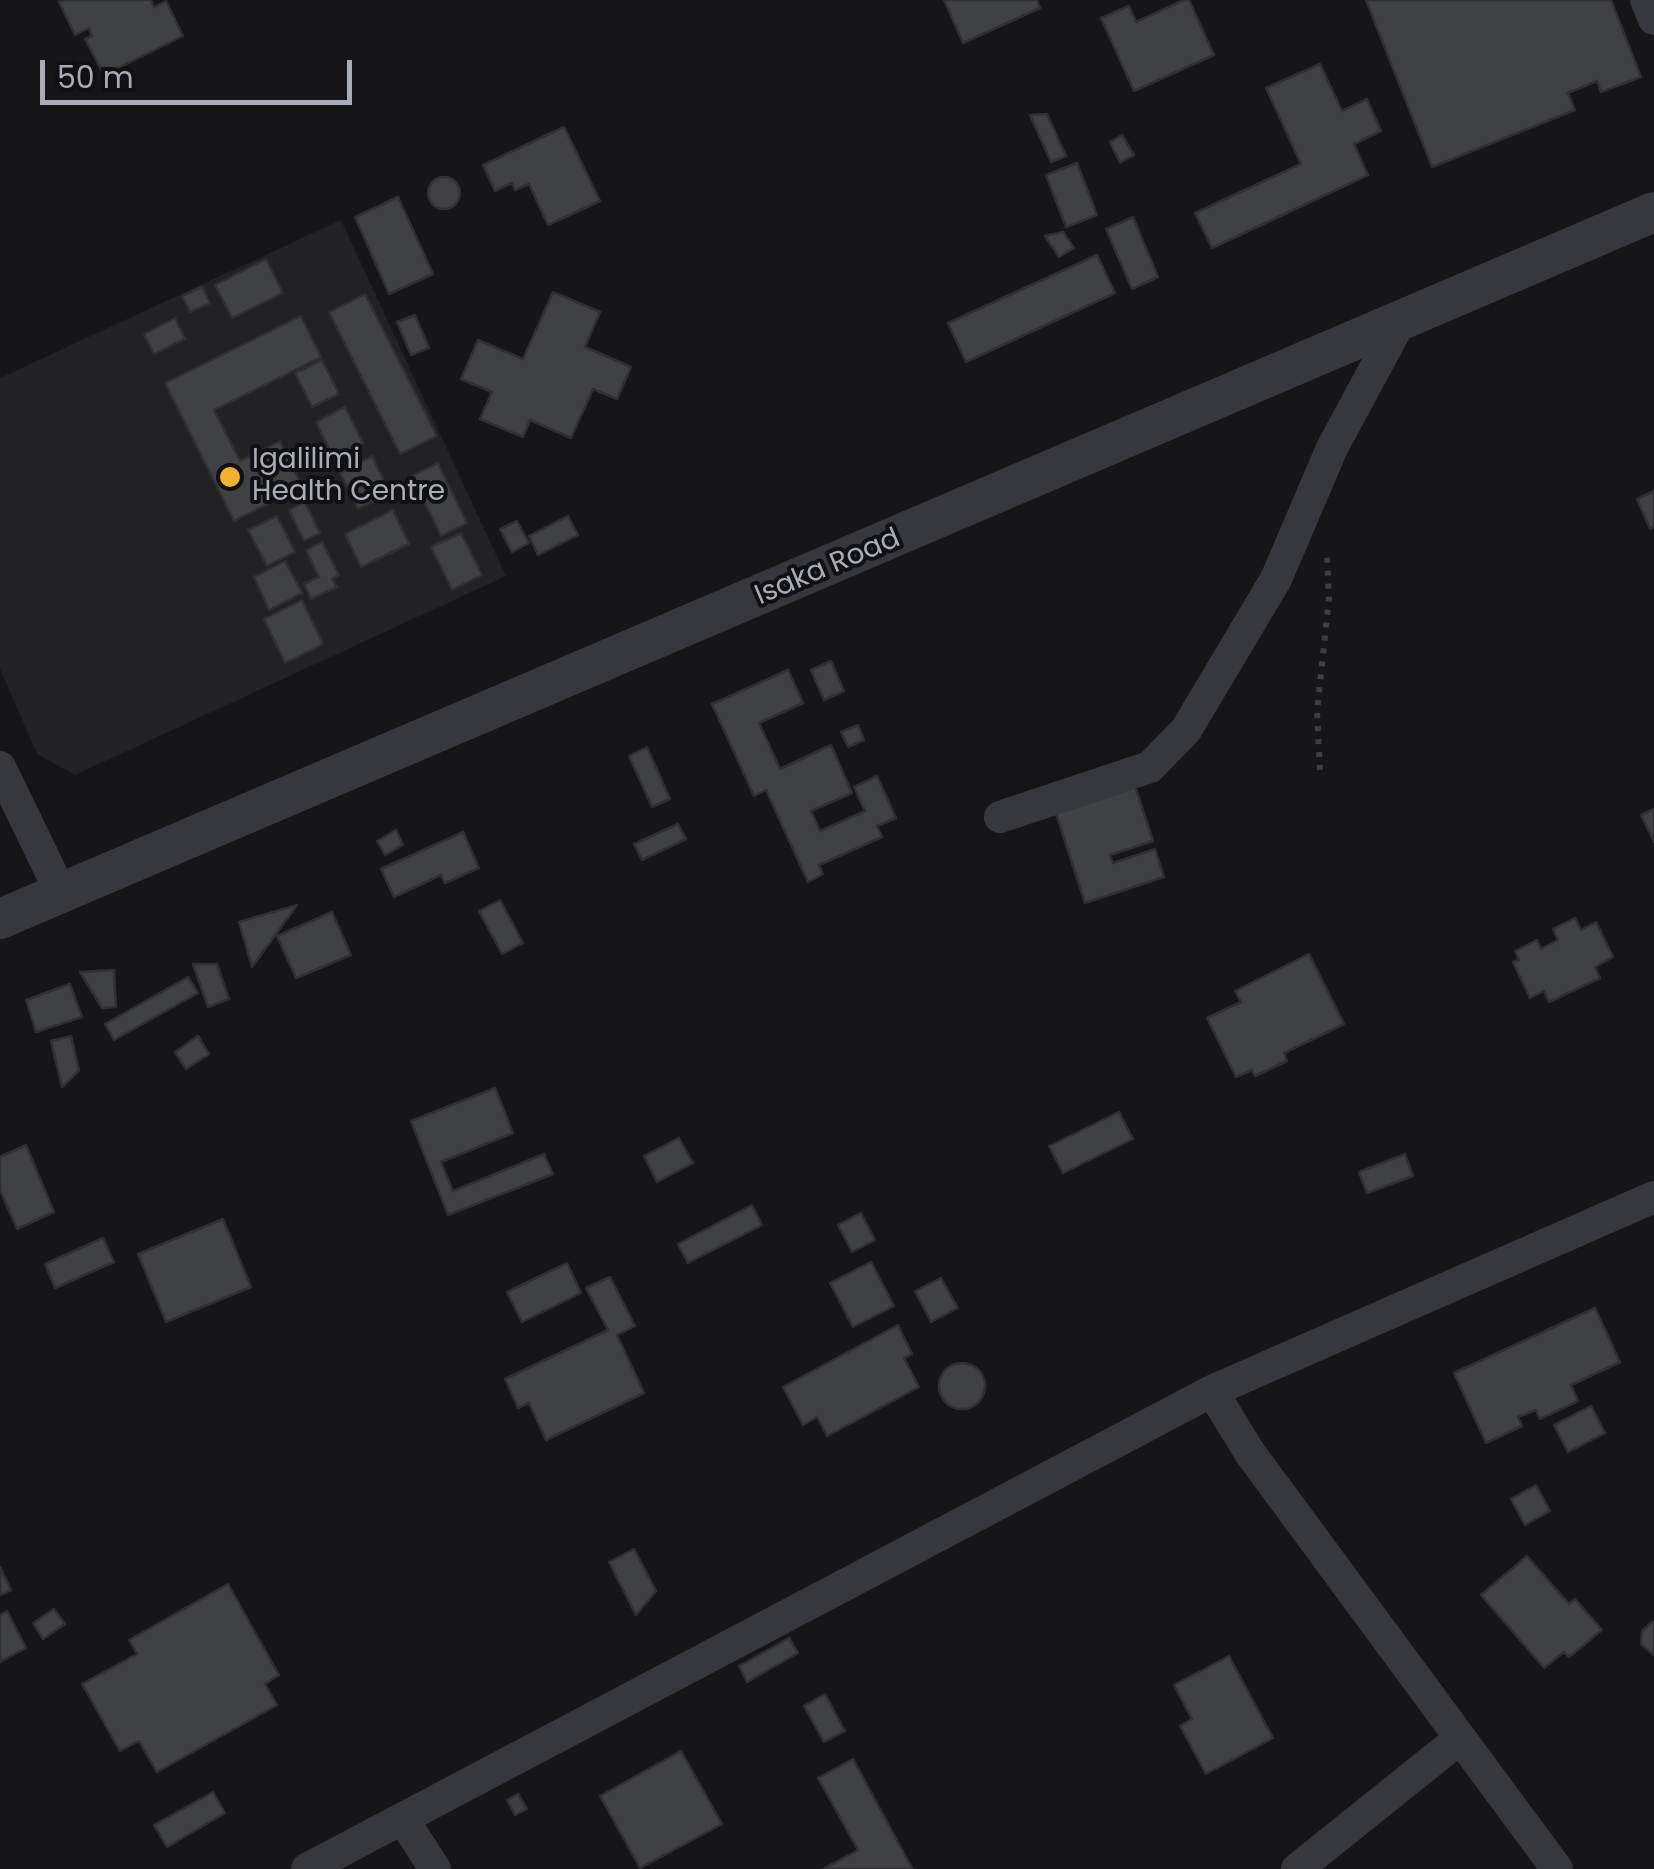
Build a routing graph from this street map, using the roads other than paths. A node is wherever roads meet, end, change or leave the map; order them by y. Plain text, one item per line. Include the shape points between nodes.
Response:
1 (1646, 0) edge
2 (1654, 20) edge
3 (1654, 212) edge
4 (1400, 322) junction
5 (0, 766) edge
6 (1000, 817) dead end
7 (61, 893) junction
8 (0, 919) edge
9 (1654, 1197) edge
10 (1212, 1391) junction
11 (1458, 1740) junction
12 (403, 1819) junction
13 (307, 1869) edge
14 (434, 1869) edge
15 (1297, 1869) edge
16 (1557, 1869) edge

1 - 2 street
3 - 4 street, Isaka Road
4 - 6 street via 1332,448 1276,578 1186,730 1150,767
4 - 7 street, Isaka Road
5 - 7 street
7 - 8 street, Isaka Road
9 - 10 street
10 - 11 street
10 - 12 street
11 - 15 street
11 - 16 street
12 - 13 street
12 - 14 street

